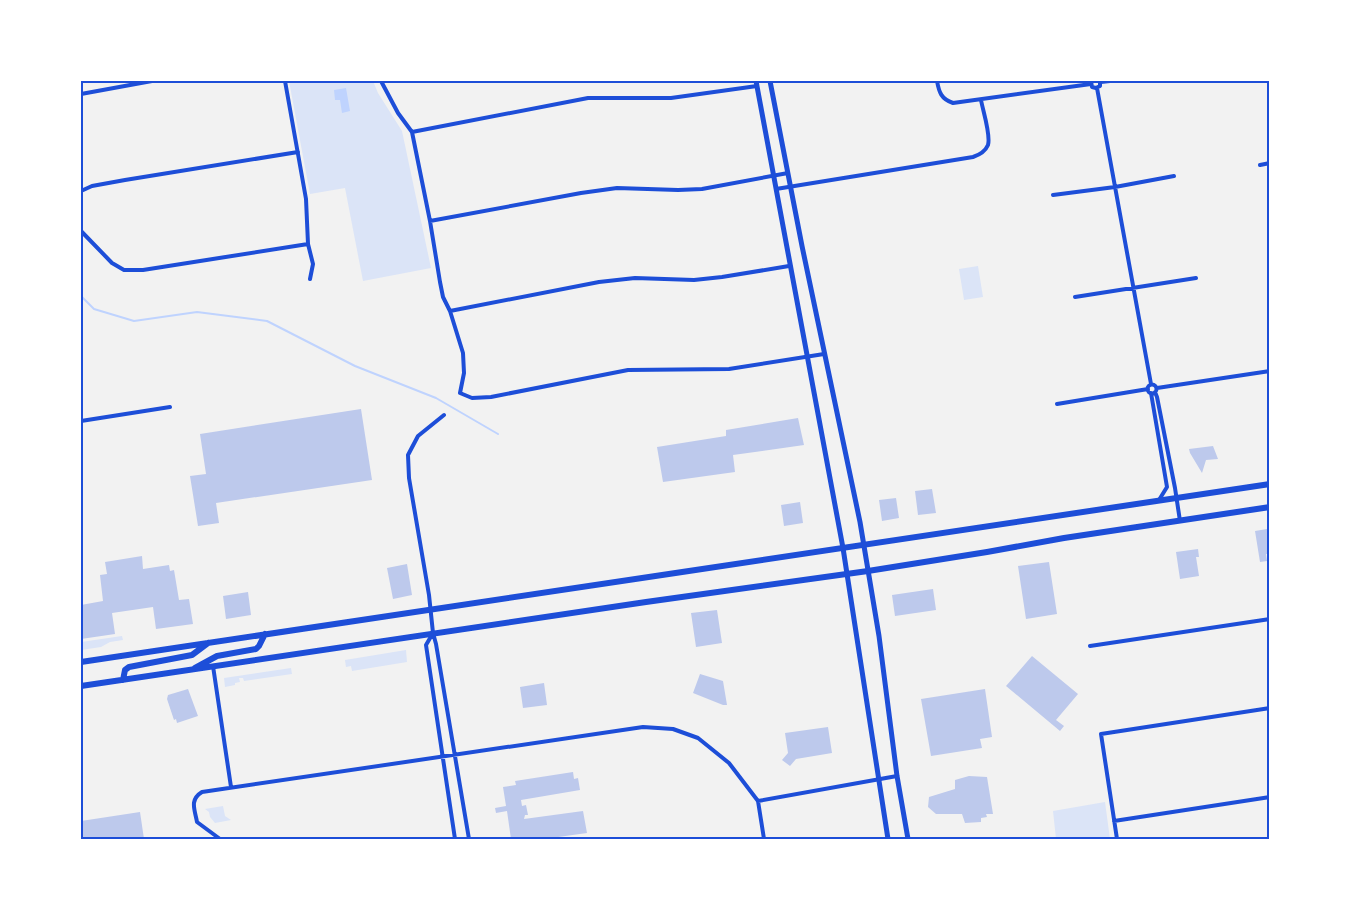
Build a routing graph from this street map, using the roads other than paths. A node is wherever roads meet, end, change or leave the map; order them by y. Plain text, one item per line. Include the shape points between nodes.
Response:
1 (152, 81) edge
2 (285, 81) edge
3 (381, 81) edge
4 (770, 81) edge
5 (938, 81) edge
6 (1110, 81) edge
7 (1091, 82) edge
8 (1101, 82) edge
9 (756, 84) edge
10 (1097, 88) junction
11 (81, 94) edge
12 (981, 100) junction
13 (412, 132) junction
14 (298, 152) junction
15 (1270, 163) edge
16 (1260, 165) dead end
17 (788, 173) junction
18 (774, 175) junction
19 (1174, 176) dead end
20 (790, 187) junction
21 (1115, 187) junction
22 (776, 189) junction
23 (81, 191) edge
24 (1053, 195) dead end
25 (430, 222) junction
26 (81, 231) edge
27 (308, 244) junction
28 (789, 266) junction
29 (1196, 278) dead end
30 (310, 279) dead end
31 (1134, 288) junction
32 (1075, 297) dead end
33 (450, 311) junction
34 (824, 354) junction
35 (807, 357) junction
36 (1270, 371) edge
37 (1153, 391) junction
38 (1057, 404) dead end
39 (170, 407) dead end
40 (444, 415) dead end
41 (81, 421) edge
42 (1163, 427) junction
43 (1157, 429) junction
44 (1170, 465) junction
45 (1164, 466) junction
46 (1270, 484) edge
47 (1177, 498) junction
48 (1159, 501) junction
49 (1270, 507) edge
50 (1179, 521) junction
51 (864, 546) junction
52 (843, 548) junction
53 (868, 571) junction
54 (846, 573) junction
55 (431, 609) junction
56 (1270, 619) edge
57 (433, 633) junction
58 (265, 634) junction
59 (208, 643) junction
60 (1090, 646) dead end
61 (81, 662) edge
62 (213, 666) junction
63 (192, 670) junction
64 (123, 680) junction
65 (81, 686) edge
66 (1270, 708) edge
67 (455, 755) junction
68 (443, 756) junction
69 (897, 776) junction
70 (878, 779) junction
71 (231, 787) junction
72 (1270, 797) edge
73 (758, 801) junction
74 (1114, 821) junction
75 (220, 839) edge
76 (455, 839) edge
77 (469, 839) edge
78 (765, 839) edge
79 (888, 839) edge
80 (908, 839) edge
81 (1117, 839) edge

1 - 11 street
2 - 14 street
3 - 13 street
4 - 17 main road
5 - 12 street via 940,93 953,103
6 - 8 street
7 - 10 street
7 - 12 street
8 - 10 street
9 - 13 street via 671,98 588,98
9 - 18 main road
10 - 21 street
12 - 20 street via 989,142 978,155
13 - 25 street
14 - 23 street via 125,180
14 - 27 street via 307,202
15 - 16 street
17 - 18 street
17 - 20 main road
18 - 22 main road
18 - 25 street via 702,189 617,188 580,193
19 - 21 street
20 - 22 street
20 - 34 main road
21 - 24 street
21 - 31 street
22 - 28 main road
25 - 33 street via 443,297
26 - 27 street via 124,270
27 - 30 street via 313,264
28 - 33 street via 713,278 599,282
28 - 35 main road
29 - 31 street
31 - 32 street
31 - 37 street via 1149,386
33 - 35 street via 463,353 460,393 472,398 628,370 729,369
34 - 35 street
34 - 51 main road
35 - 52 main road
36 - 37 street
37 - 38 street
37 - 42 street
37 - 43 street
39 - 41 street
40 - 55 street via 418,436 408,455
42 - 43 street
42 - 44 street
43 - 45 street
44 - 45 street
44 - 47 street
45 - 48 street via 1167,487
46 - 47 main road
47 - 48 main road
47 - 50 street
48 - 51 main road
49 - 50 main road
50 - 53 main road
51 - 52 main road
51 - 53 main road
52 - 54 main road
52 - 55 main road
53 - 54 main road
53 - 69 main road
54 - 57 main road
54 - 70 main road
55 - 57 street
55 - 58 main road
56 - 60 street
57 - 62 main road
57 - 67 street
57 - 68 street via 426,645
58 - 59 main road
58 - 63 main road via 256,649 217,656
59 - 61 main road
59 - 64 main road via 192,655 129,667
62 - 63 main road
62 - 71 street
63 - 64 main road
64 - 65 main road
66 - 74 street via 1101,734
67 - 68 street
67 - 73 street via 643,726 673,729 698,738 729,763
67 - 77 street
68 - 71 street
68 - 76 street
69 - 70 street
69 - 80 main road
70 - 73 street
70 - 79 main road
71 - 75 street via 202,792 195,798 197,822
72 - 74 street
73 - 78 street
74 - 81 street

